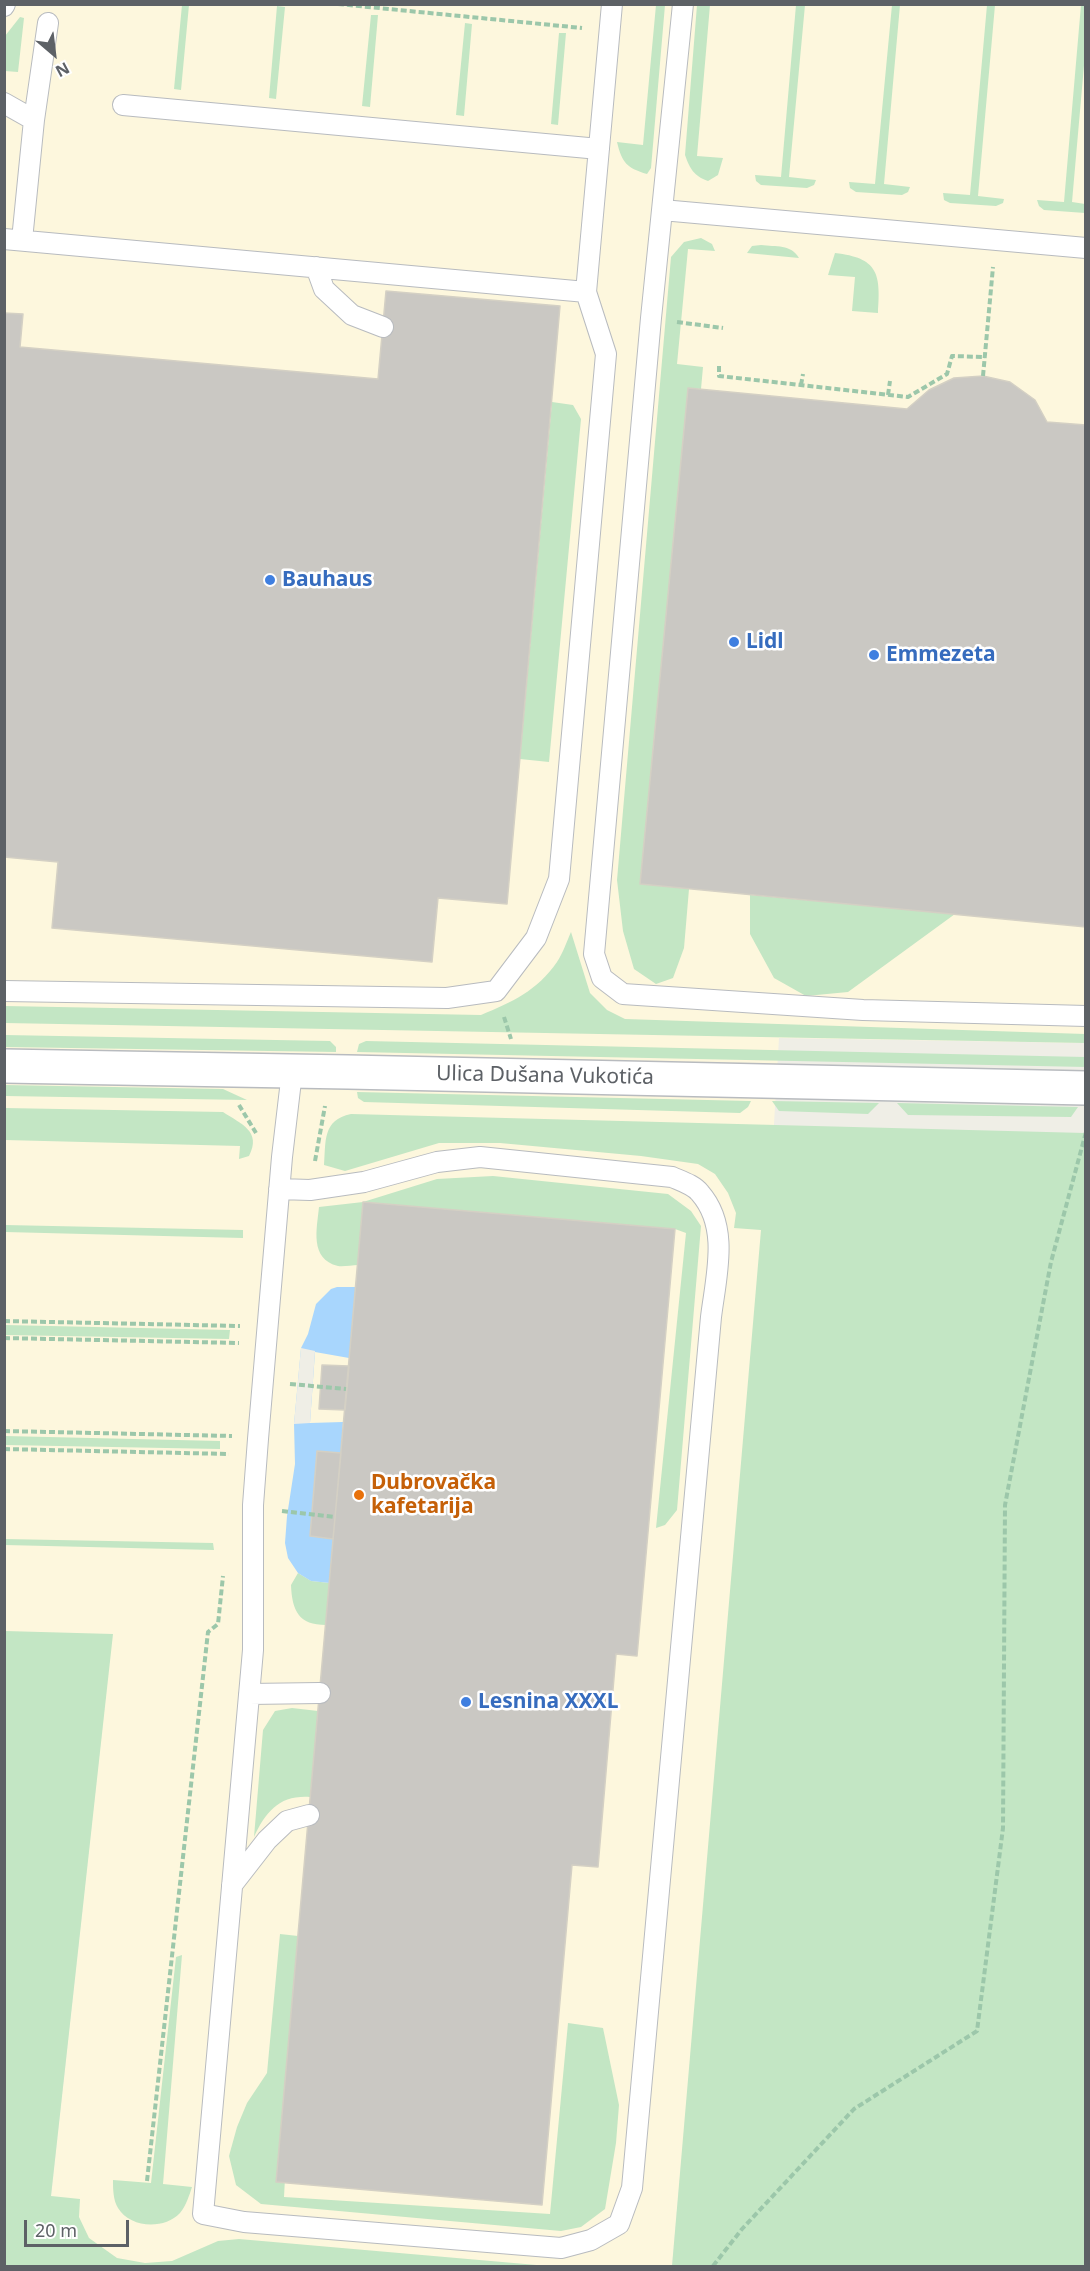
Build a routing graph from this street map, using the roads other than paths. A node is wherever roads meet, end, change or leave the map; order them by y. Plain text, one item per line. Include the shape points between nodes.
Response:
1 (612, 4) edge
2 (683, 4) edge
3 (48, 23) dead end
4 (4, 103) edge
5 (123, 105) dead end
6 (34, 120) junction
7 (599, 149) junction
8 (662, 210) junction
9 (13, 240) edge
10 (1086, 248) edge
11 (316, 267) junction
12 (586, 292) junction
13 (383, 327) dead end
14 (4, 991) edge
15 (1086, 1016) edge
16 (4, 1066) edge
17 (292, 1072) junction
18 (1086, 1088) edge
19 (279, 1189) junction
20 (320, 1693) dead end
21 (249, 1694) junction
22 (309, 1815) dead end
23 (232, 1885) junction

1 - 7 lane
2 - 8 lane
3 - 6 lane
4 - 6 lane
5 - 7 lane
6 - 9 lane
7 - 12 lane
8 - 10 lane
8 - 15 lane via 594,954 602,978 623,994 863,1010
9 - 11 lane
11 - 12 lane
11 - 13 lane via 324,289 352,315
12 - 14 lane via 606,354 559,879 536,938 496,991 447,998
16 - 17 street, Ulica Dušana Vukotića
17 - 18 street, Ulica Dušana Vukotića
17 - 19 lane
19 - 21 lane via 254,1494
19 - 23 lane via 310,1190 364,1182 437,1162 480,1157 672,1177 699,1191 712,1211 720,1243 632,2188 619,2224 591,2240 561,2248 244,2222 203,2214
20 - 21 lane
21 - 23 lane
22 - 23 lane via 287,1821

